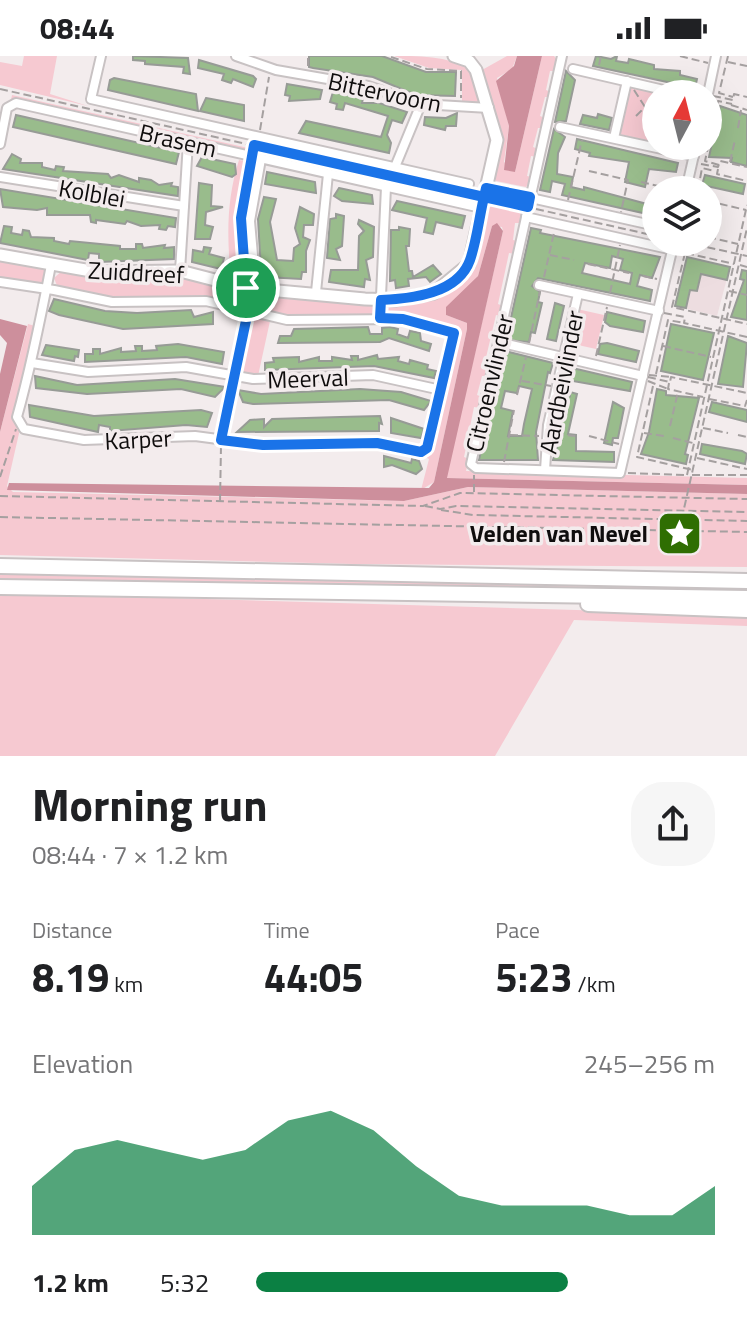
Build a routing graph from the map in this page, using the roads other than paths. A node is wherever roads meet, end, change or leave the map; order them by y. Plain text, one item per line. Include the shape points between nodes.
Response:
1 (101, 56) edge
2 (236, 56) edge
3 (454, 56) edge
4 (562, 56) edge
5 (715, 60) edge
6 (567, 68) junction
7 (711, 80) edge
8 (628, 82) junction
9 (642, 85) edge
10 (421, 104) junction
11 (489, 108) junction
12 (554, 126) junction
13 (614, 138) junction
14 (188, 142) junction
15 (0, 144) edge
16 (642, 145) edge
17 (256, 158) junction
18 (395, 167) junction
19 (328, 174) junction
20 (0, 177) edge
21 (469, 184) dead end
22 (386, 187) junction
23 (530, 197) junction
24 (484, 198) junction
25 (184, 206) junction
26 (526, 217) junction
27 (642, 223) edge
28 (642, 240) edge
29 (0, 255) edge
30 (672, 256) edge
31 (51, 265) junction
32 (180, 271) junction
33 (0, 282) edge
34 (540, 285) road end
35 (251, 288) junction
36 (46, 291) junction
37 (316, 292) junction
38 (578, 294) junction
39 (381, 300) junction
40 (659, 311) junction
41 (380, 318) junction
42 (505, 343) junction
43 (563, 358) junction
44 (32, 363) junction
45 (652, 379) junction
46 (441, 390) junction
47 (545, 470) junction
48 (0, 566) edge
49 (747, 579) edge
50 (0, 587) edge
51 (502, 595) junction
52 (747, 598) edge
53 (747, 610) edge

1 - 18 street via 91,99 257,141
2 - 10 street, Bittervoorn via 270,68 368,86
3 - 11 street, Zuiddreef via 476,70
4 - 6 street, Citroenvlinder
5 - 7 street
6 - 8 street
6 - 12 street, Citroenvlinder
8 - 9 street
8 - 13 street
10 - 11 street, Bittervoorn
10 - 18 street
11 - 24 street, Zuiddreef via 497,140
12 - 13 street
12 - 23 street, Citroenvlinder
13 - 16 street
14 - 15 street, Brasem via 12,103
14 - 17 street, Brasem
14 - 25 street
17 - 19 street, Brasem
17 - 35 street
18 - 21 street
19 - 22 street, Brasem
19 - 37 street
20 - 25 street, Kolblei
22 - 24 street, Brasem
22 - 39 street
23 - 24 street, Brasem
23 - 26 street, Citroenvlinder
23 - 27 street, Brasem
24 - 39 street, Zuiddreef via 465,269 430,295
25 - 32 street
26 - 28 street
26 - 42 street, Citroenvlinder
29 - 31 street, Zuiddreef
30 - 40 street
31 - 32 street, Zuiddreef via 97,272
31 - 36 street
32 - 35 street, Zuiddreef
33 - 36 street
34 - 38 street
35 - 37 street, Zuiddreef
36 - 41 street via 112,302 206,301 287,320
36 - 44 street
37 - 39 street, Zuiddreef
38 - 40 street
38 - 43 street, Aardbeivlinder
39 - 41 street
40 - 45 street via 651,344
41 - 46 street via 454,333
42 - 43 street
42 - 47 street, Citroenvlinder via 471,464
43 - 45 street
43 - 47 street, Aardbeivlinder via 546,435
44 - 46 street, Meerval via 88,372 186,367 269,379 373,375
44 - 46 street, Karper via 17,417 20,426 84,440 195,436 263,445 377,443 421,452 427,448
45 - 47 street, Citroenvlinder via 620,473
48 - 49 highway
50 - 51 highway
51 - 52 highway
51 - 53 highway via 606,606

